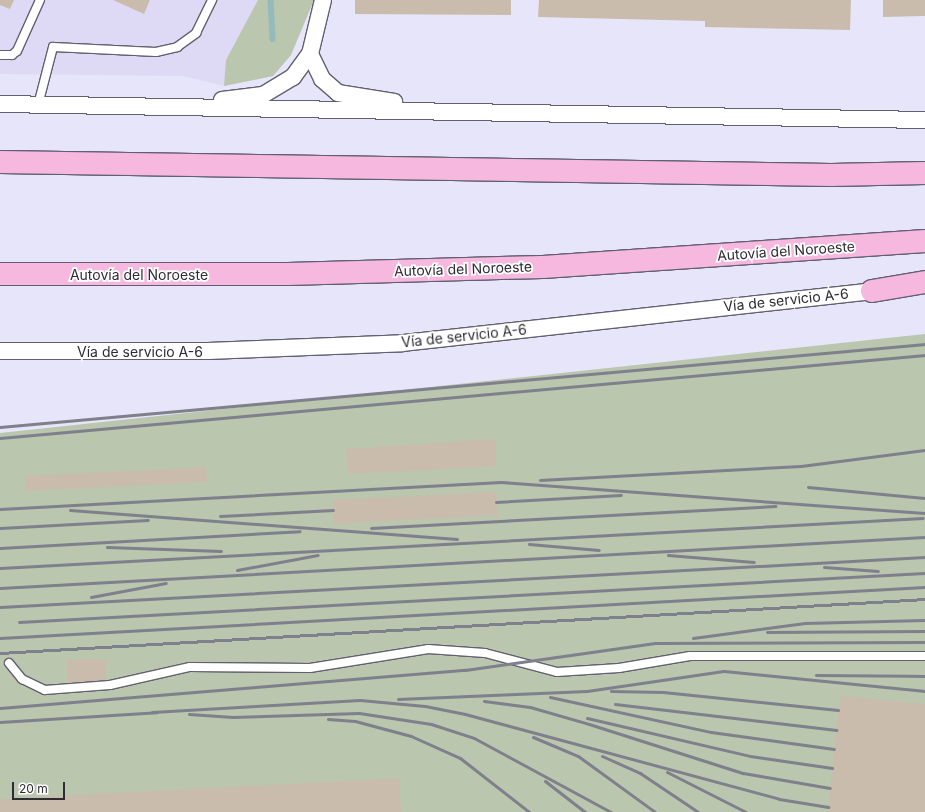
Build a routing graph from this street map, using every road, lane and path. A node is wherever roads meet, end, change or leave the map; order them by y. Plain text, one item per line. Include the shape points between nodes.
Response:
1 (40, 0) edge
2 (212, 0) edge
3 (323, 0) edge
4 (310, 54) junction
5 (0, 55) edge
6 (0, 104) edge
7 (38, 105) junction
8 (161, 108) junction
9 (448, 111) junction
10 (925, 120) edge
11 (0, 162) edge
12 (925, 173) edge
13 (925, 241) edge
14 (0, 274) edge
15 (925, 282) edge
16 (925, 286) edge
17 (872, 291) junction
18 (0, 351) edge
19 (925, 656) edge
20 (9, 662) dead end

1 - 5 lane via 17,51 12,55
2 - 7 lane via 196,33 178,47 156,52 53,46
3 - 4 street
4 - 8 street via 293,77 263,95
4 - 9 street via 322,78 338,93
6 - 7 street
7 - 8 street
8 - 9 street
9 - 10 street
11 - 12 highway via 831,175
13 - 14 highway, Autovía del Noroeste via 535,267 288,274
15 - 17 highway
16 - 17 street, Vía de servicio A-6
17 - 18 street, Vía de servicio A-6 via 403,343 208,352
19 - 20 lane via 690,656 619,668 556,672 485,653 428,649 310,668 190,667 110,685 45,690 22,679

